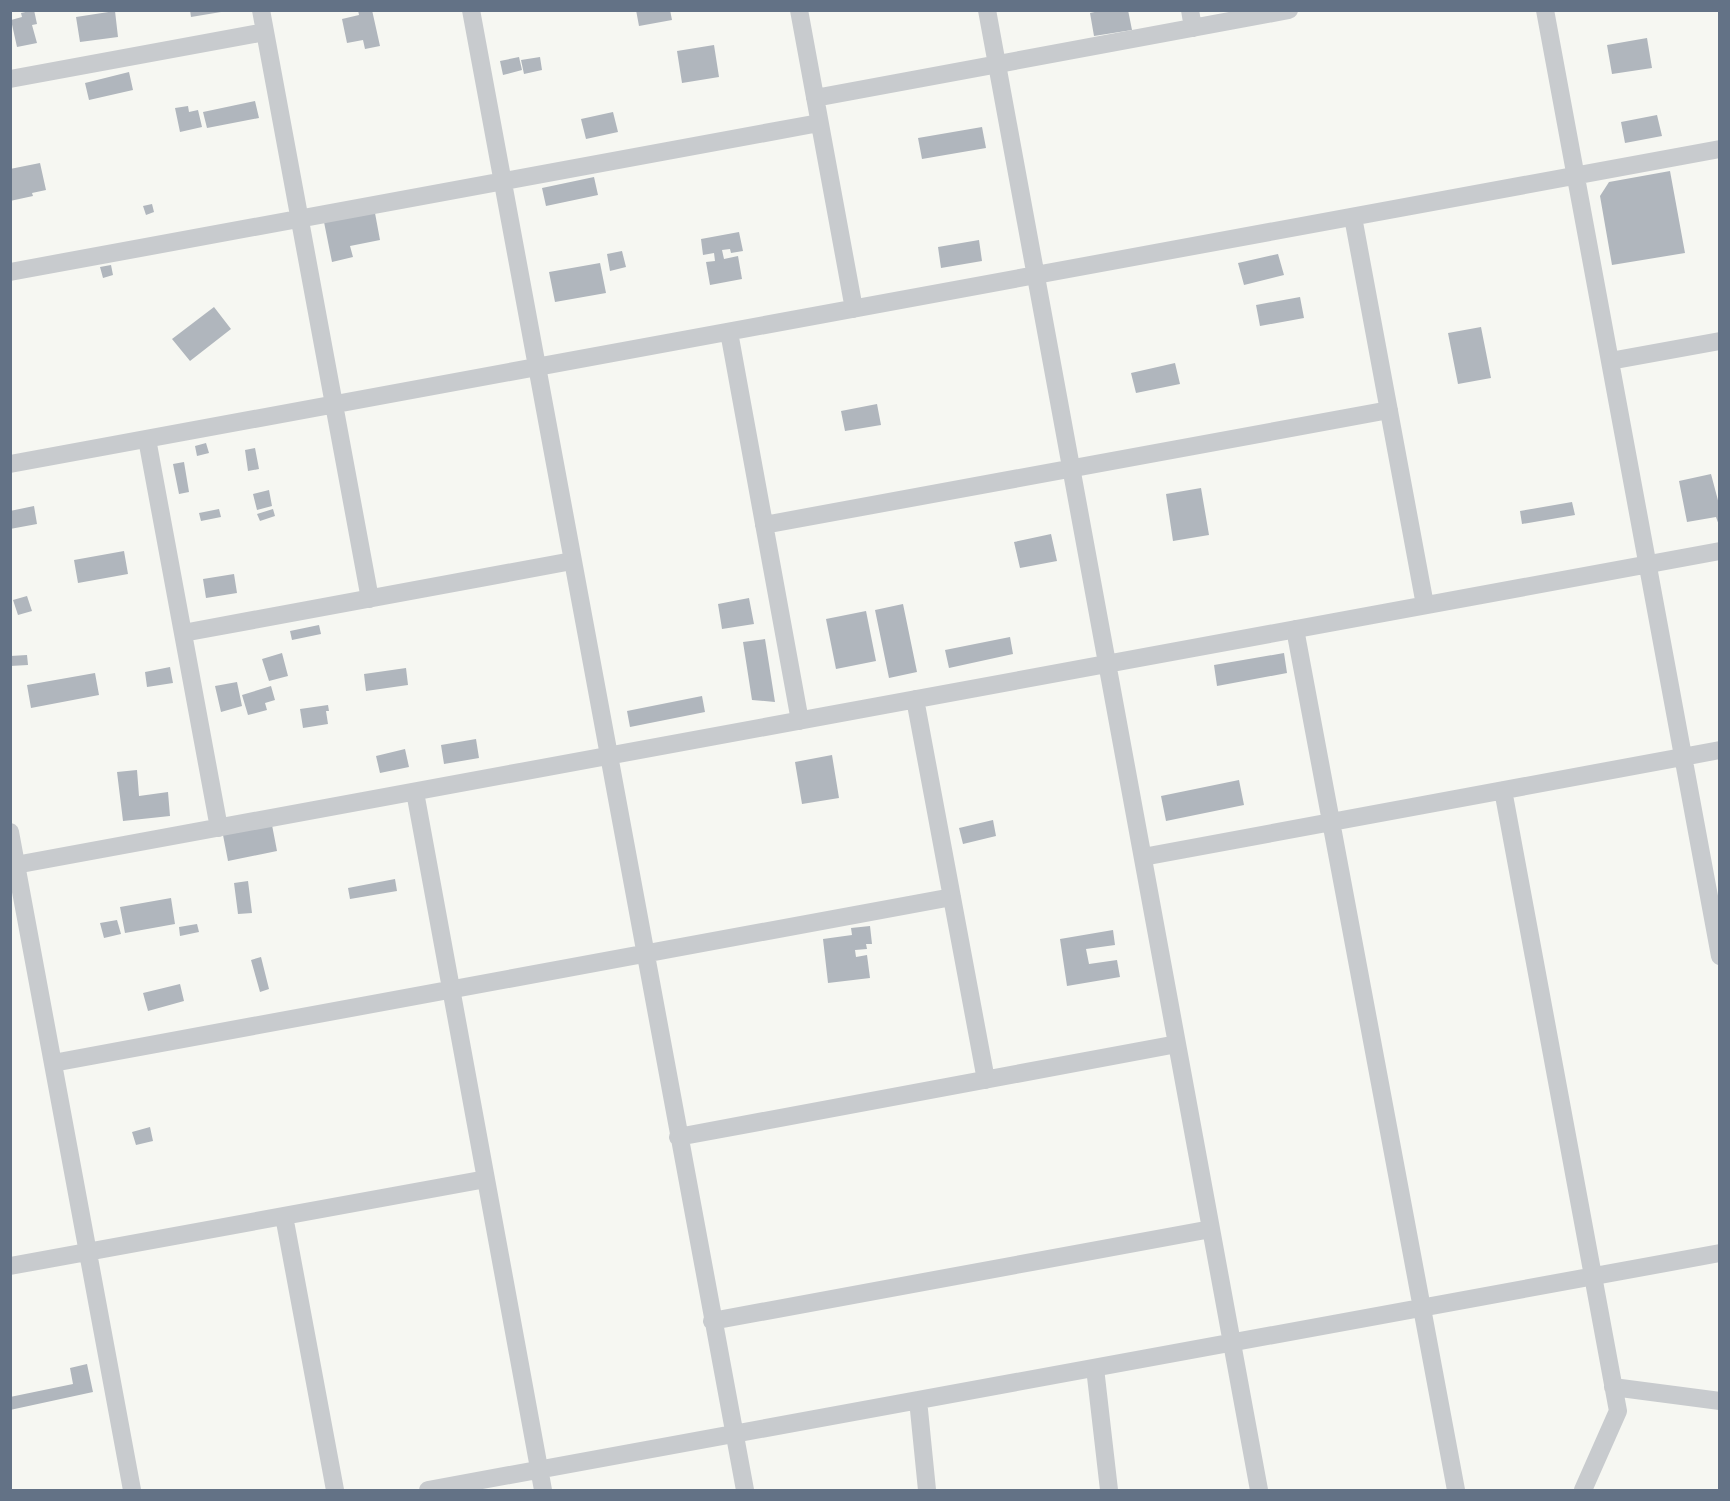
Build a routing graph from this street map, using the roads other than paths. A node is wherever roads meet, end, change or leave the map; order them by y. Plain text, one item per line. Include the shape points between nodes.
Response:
1 (261, 10) edge
2 (471, 10) edge
3 (799, 10) edge
4 (987, 10) edge
5 (1289, 10) edge
6 (1545, 10) edge
7 (1192, 19) edge
8 (266, 32) junction
9 (997, 64) junction
10 (10, 79) edge
11 (815, 98) junction
12 (819, 123) junction
13 (1719, 149) edge
14 (1576, 176) junction
15 (502, 181) junction
16 (1353, 217) junction
17 (300, 218) junction
18 (10, 272) edge
19 (1035, 275) junction
20 (854, 309) junction
21 (729, 332) junction
22 (1719, 340) edge
23 (1610, 361) junction
24 (536, 368) junction
25 (334, 405) junction
26 (1389, 410) junction
27 (147, 439) junction
28 (10, 464) edge
29 (1071, 468) junction
30 (764, 525) junction
31 (1719, 551) edge
32 (572, 561) junction
33 (1647, 565) junction
34 (370, 599) junction
35 (1425, 605) junction
36 (1295, 629) junction
37 (183, 633) junction
38 (1107, 664) junction
39 (915, 699) junction
40 (800, 721) junction
41 (1719, 750) edge
42 (608, 756) junction
43 (1683, 757) junction
44 (1503, 790) junction
45 (415, 792) junction
46 (1331, 822) junction
47 (219, 828) junction
48 (10, 832) edge
49 (1143, 857) junction
50 (14, 866) edge
51 (952, 897) junction
52 (1719, 953) edge
53 (644, 954) junction
54 (451, 990) junction
55 (1177, 1044) junction
56 (53, 1063) junction
57 (986, 1080) junction
58 (678, 1137) junction
59 (486, 1179) junction
60 (284, 1216) junction
61 (1211, 1229) junction
62 (88, 1252) junction
63 (1719, 1253) edge
64 (10, 1266) edge
65 (1593, 1276) junction
66 (1422, 1307) junction
67 (712, 1321) junction
68 (1232, 1342) junction
69 (1095, 1368) junction
70 (1613, 1387) junction
71 (918, 1400) junction
72 (1719, 1401) edge
73 (733, 1434) junction
74 (540, 1470) junction
75 (132, 1491) edge
76 (335, 1491) edge
77 (429, 1491) edge
78 (543, 1491) edge
79 (745, 1491) edge
80 (927, 1491) edge
81 (1109, 1491) edge
82 (1259, 1491) edge
83 (1456, 1491) edge
84 (1583, 1491) edge

1 - 8 street
2 - 15 street
3 - 11 street
4 - 9 street
5 - 7 street
6 - 14 street
7 - 9 street
8 - 10 street
8 - 17 street
9 - 11 street
9 - 19 street
11 - 12 street
12 - 15 street
12 - 20 street
13 - 14 street
14 - 16 street
14 - 23 street
15 - 17 street
15 - 24 street
16 - 19 street
16 - 26 street
17 - 18 street
17 - 25 street
19 - 20 street
19 - 29 street
20 - 21 street
21 - 24 street
21 - 30 street
22 - 23 street
23 - 33 street
24 - 25 street
24 - 32 street
25 - 27 street
25 - 34 street
26 - 29 street
26 - 35 street
27 - 28 street
27 - 37 street
29 - 30 street
29 - 38 street
30 - 40 street
31 - 33 street
32 - 34 street
32 - 42 street
33 - 35 street
33 - 43 street
34 - 37 street
35 - 36 street
36 - 38 street
36 - 46 street
37 - 47 street
38 - 39 street
38 - 49 street
39 - 40 street
39 - 51 street
40 - 42 street
41 - 43 street
42 - 45 street
42 - 53 street
43 - 44 street
43 - 52 street
44 - 46 street
44 - 65 street
45 - 47 street
45 - 54 street
46 - 49 street
46 - 66 street
47 - 50 street
48 - 50 street
49 - 55 street
50 - 56 street
51 - 53 street
51 - 57 street
53 - 54 street
53 - 58 street
54 - 56 street
54 - 59 street
55 - 57 street
55 - 61 street
56 - 62 street
57 - 58 street
58 - 67 street
59 - 60 street
59 - 74 street
60 - 62 street
60 - 76 street
61 - 67 street
61 - 68 street
62 - 64 street
62 - 75 street
63 - 65 street
65 - 66 street
65 - 70 street
66 - 68 street
66 - 83 street
67 - 73 street
68 - 69 street
68 - 82 street
69 - 71 street
69 - 81 street
70 - 72 street
70 - 84 street via 1618,1411
71 - 73 street
71 - 80 street
73 - 74 street
73 - 79 street
74 - 77 street
74 - 78 street

